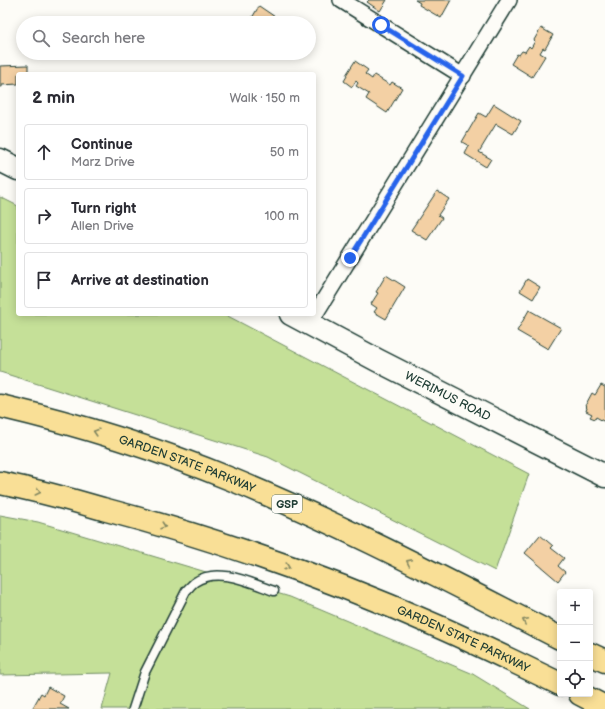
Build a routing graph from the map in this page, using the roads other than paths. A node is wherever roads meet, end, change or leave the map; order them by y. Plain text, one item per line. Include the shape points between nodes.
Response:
1 (341, 0) edge
2 (509, 0) edge
3 (463, 76) junction
4 (0, 160) edge
5 (16, 168) edge
6 (316, 295) edge
7 (300, 319) edge
8 (0, 406) edge
9 (605, 476) edge
10 (0, 483) edge
11 (274, 591) dead end
12 (557, 636) edge
13 (593, 655) edge
14 (605, 661) edge
15 (557, 683) edge
16 (586, 697) edge
17 (605, 707) edge
18 (133, 709) edge

1 - 3 street
2 - 3 street
3 - 6 street
4 - 5 main road
7 - 9 main road, WERIMUS ROAD
12 -> 8 highway, GARDEN STATE PARKWAY / GSP via 372,542 232,479 163,453
10 -> 15 highway, GARDEN STATE PARKWAY via 153,522 295,570 366,596 436,626
11 - 18 lane via 228,576 214,575 195,582 186,591 146,672
13 - 14 highway
16 - 17 highway

